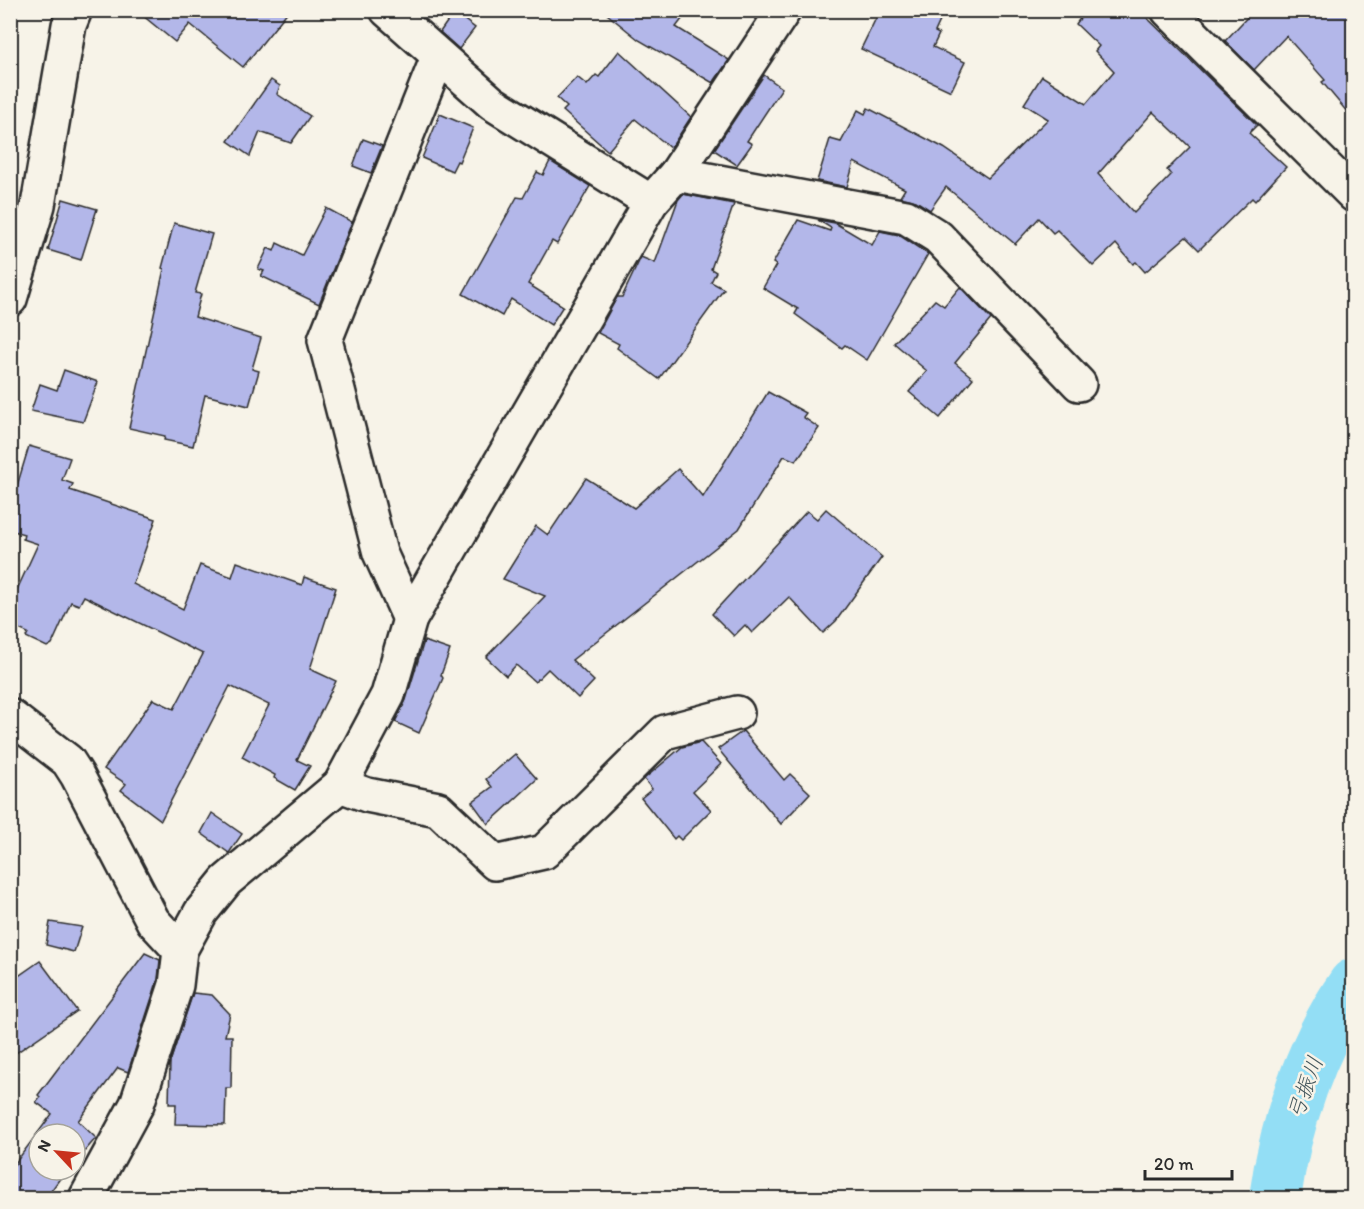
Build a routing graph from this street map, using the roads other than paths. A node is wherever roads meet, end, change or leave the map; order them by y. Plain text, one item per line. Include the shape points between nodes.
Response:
1 (75, 10) edge
2 (387, 10) edge
3 (784, 10) edge
4 (1168, 10) edge
5 (438, 57) junction
6 (676, 174) junction
7 (1346, 188) edge
8 (651, 202) junction
9 (10, 299) edge
10 (1079, 384) dead end
11 (410, 619) junction
12 (737, 712) dead end
13 (10, 716) edge
14 (340, 784) junction
15 (180, 950) junction
16 (86, 1198) edge

1 - 9 street via 38,205
2 - 5 street
3 - 6 street
4 - 7 street
5 - 8 street via 492,103
5 - 11 street via 326,340 381,553
6 - 8 street
6 - 10 street via 906,216 938,237
8 - 11 street
11 - 14 street via 388,696
12 - 14 street via 665,732 544,852 495,863 438,808 367,795
13 - 15 street via 68,761 153,921
14 - 15 street via 226,881 201,912
15 - 16 street via 176,985 137,1104

